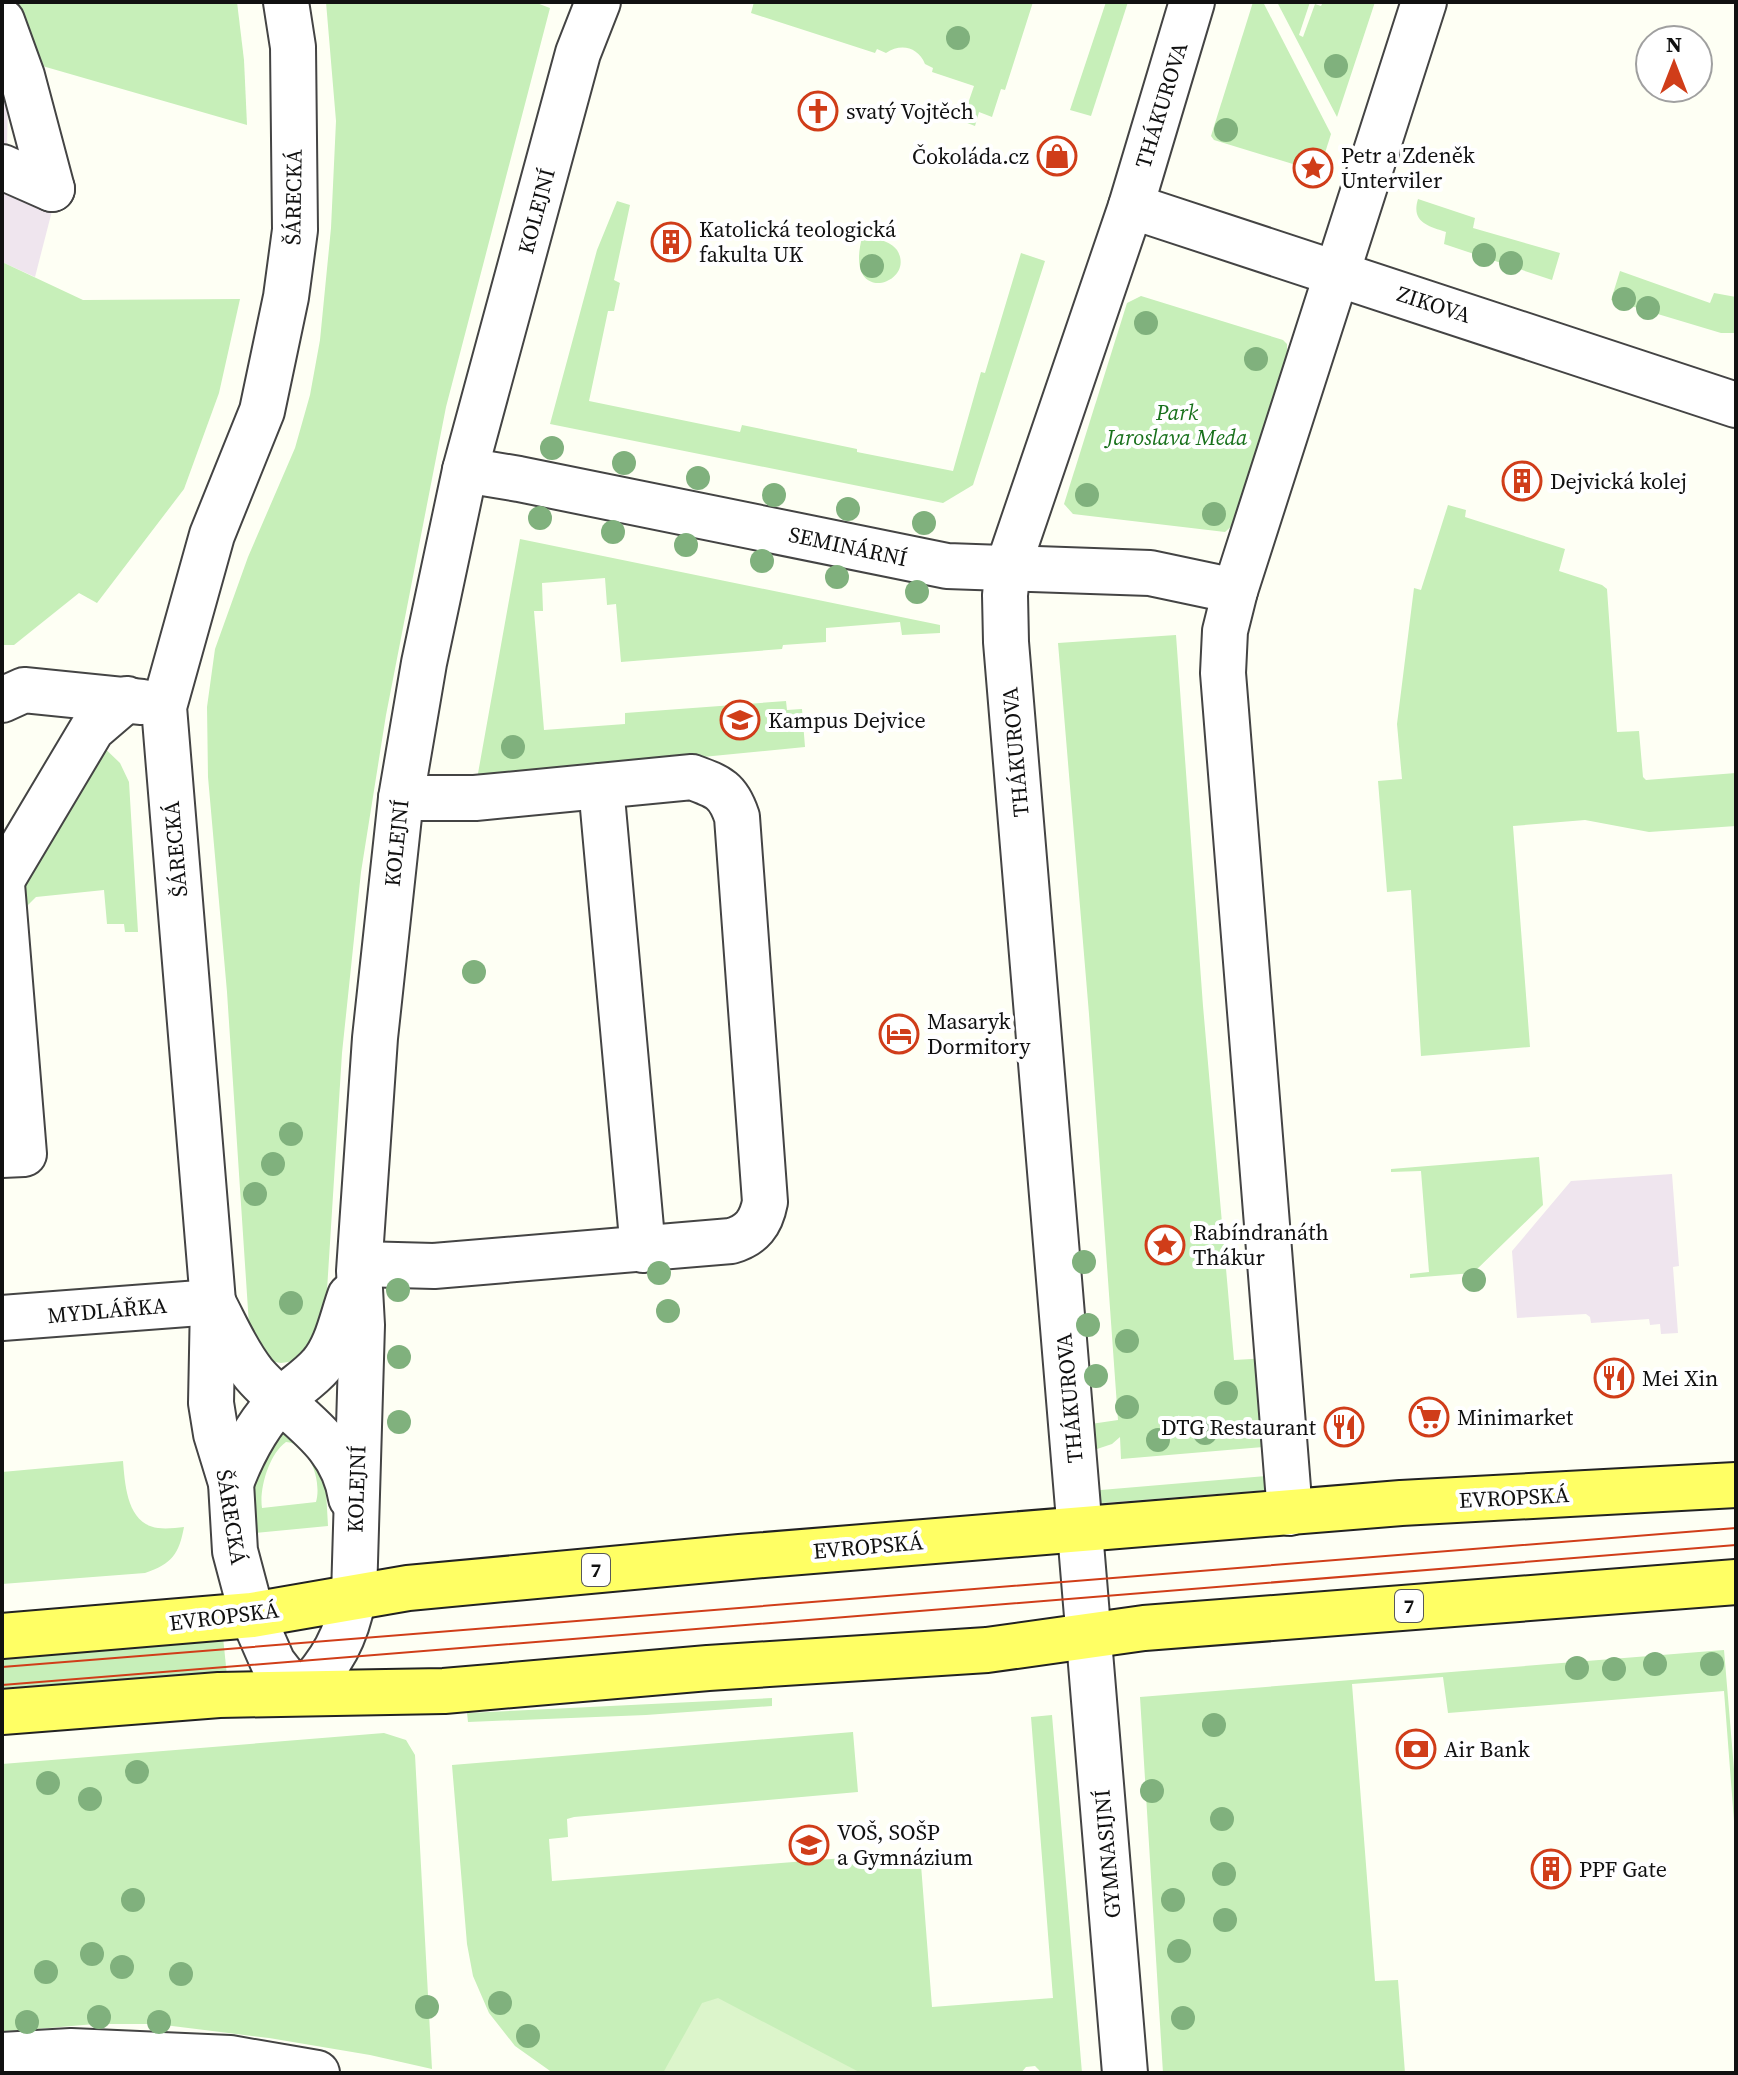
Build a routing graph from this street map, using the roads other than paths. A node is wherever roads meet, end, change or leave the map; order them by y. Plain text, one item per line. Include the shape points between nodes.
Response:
1 (286, 2) edge
2 (598, 2) edge
3 (1192, 2) edge
4 (1424, 2) edge
5 (2, 21) edge
6 (2, 167) edge
7 (1131, 206) junction
8 (1338, 272) junction
9 (1736, 405) edge
10 (465, 470) junction
11 (1008, 567) junction
12 (1235, 591) junction
13 (2, 700) edge
14 (145, 703) junction
15 (601, 786) junction
16 (401, 798) junction
17 (2, 882) edge
18 (2, 1155) edge
19 (643, 1250) junction
20 (359, 1268) junction
21 (213, 1302) junction
22 (2, 1318) edge
23 (281, 1399) junction
24 (231, 1483) junction
25 (1736, 1485) edge
26 (1290, 1513) junction
27 (354, 1519) junction
28 (1080, 1529) junction
29 (1736, 1582) edge
30 (354, 1596) junction
31 (252, 1615) junction
32 (2, 1636) edge
33 (1088, 1636) junction
34 (303, 1693) junction
35 (2, 1712) edge
36 (2, 2055) edge
37 (317, 2073) edge
38 (1125, 2073) edge

1 - 14 street, ŠÁRECKÁ via 293,47 295,230 286,297 262,411
2 - 10 street, KOLEJNÍ via 578,53
3 - 7 street, THÁKUROVA
4 - 8 street
5 - 6 street via 52,189
7 - 8 street, ZIKOVA
7 - 11 street, THÁKUROVA
8 - 9 street, ZIKOVA
8 - 12 street
10 - 11 street, SEMINÁRNÍ via 947,566
10 - 16 street, KOLEJNÍ
11 - 12 street, SEMINÁRNÍ via 1150,573
11 - 28 street, THÁKUROVA via 1004,620
12 - 26 street via 1225,631 1223,673
13 - 14 street via 24,690
14 - 17 street via 92,729
14 - 21 street, ŠÁRECKÁ
15 - 16 street via 475,798
15 - 19 street
15 - 19 street via 692,777 731,798 737,817 765,1202 761,1219 746,1236
16 - 20 street, KOLEJNÍ via 375,1038
17 - 18 street via 24,1154
19 - 20 street
20 - 23 street via 332,1349 322,1365
20 - 27 street, KOLEJNÍ via 362,1325
21 - 22 street, MYDLÁŘKA
21 - 23 street via 240,1354
21 - 24 street, ŠÁRECKÁ via 211,1403
23 - 24 street via 248,1442
23 - 27 street via 331,1449 348,1479
24 - 31 street, ŠÁRECKÁ via 235,1551
25 - 26 main road, EVROPSKÁ / 7
26 - 28 main road, EVROPSKÁ / 7
27 - 30 street, KOLEJNÍ
28 - 30 main road, EVROPSKÁ / 7
28 - 33 street, THÁKUROVA
29 - 33 main road, 7
30 - 31 main road, EVROPSKÁ
30 - 34 street, KOLEJNÍ via 343,1639
31 - 32 main road, EVROPSKÁ
31 - 34 street, ŠÁRECKÁ via 273,1663
33 - 34 main road, 7 via 987,1650 444,1691
33 - 38 street, GYMNASIJNÍ
34 - 35 main road, 7
36 - 37 street via 71,2051 230,2058

